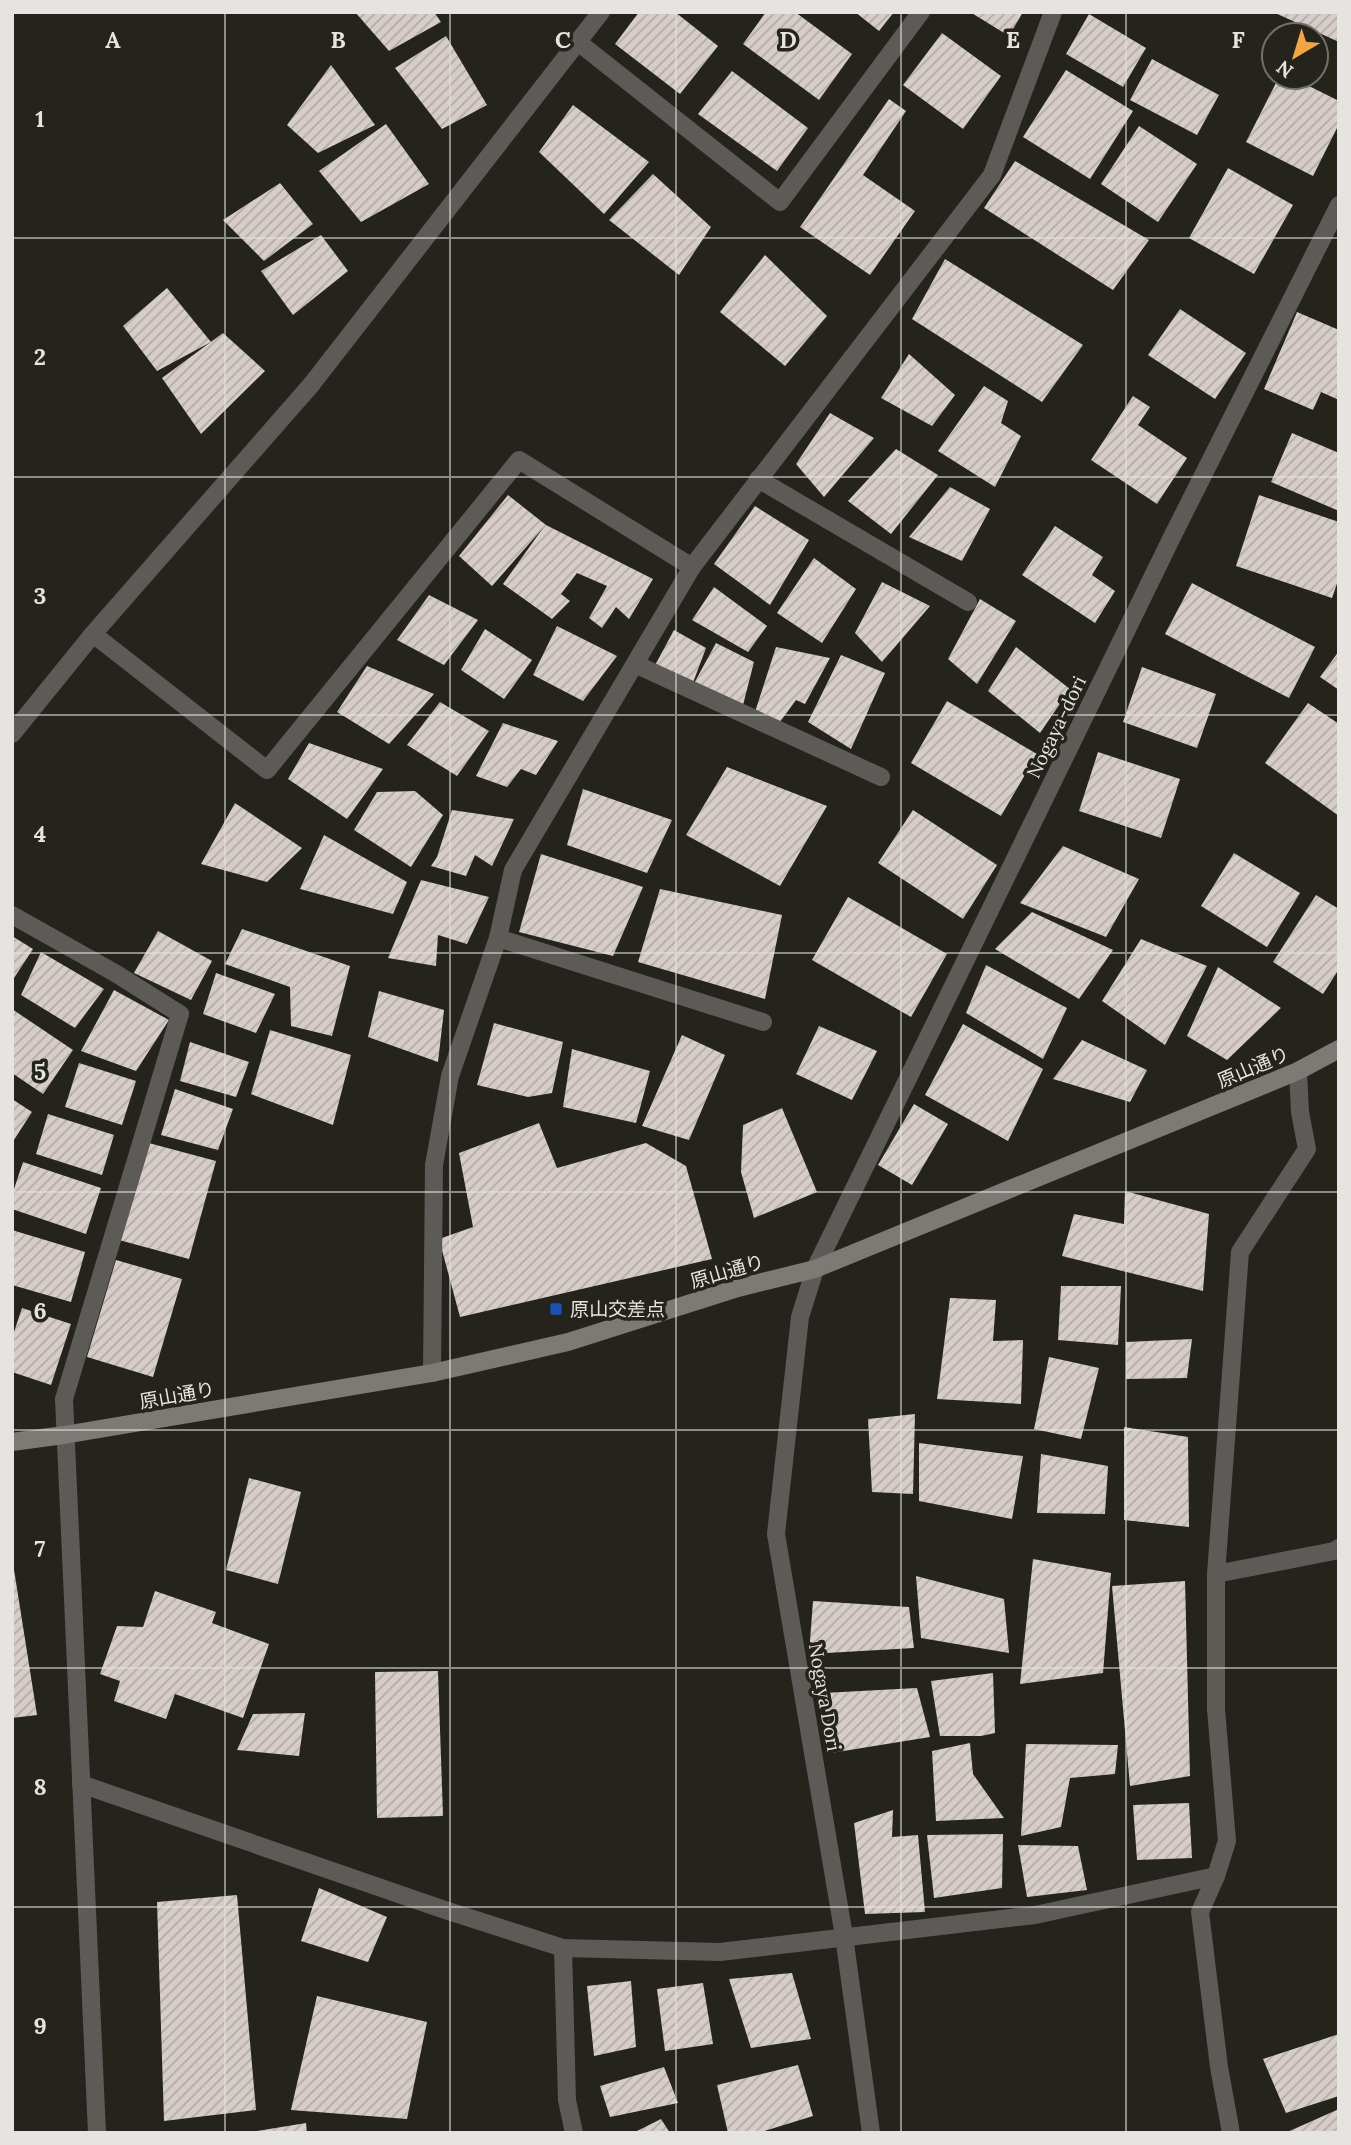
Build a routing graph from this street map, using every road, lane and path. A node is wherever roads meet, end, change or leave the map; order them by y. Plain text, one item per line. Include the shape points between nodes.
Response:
1 (601, 12) edge
2 (921, 12) edge
3 (1053, 12) edge
4 (578, 42) junction
5 (1339, 205) edge
6 (758, 479) junction
7 (692, 567) junction
8 (968, 602) dead end
9 (93, 634) junction
10 (635, 664) junction
11 (12, 734) edge
12 (881, 777) dead end
13 (12, 915) edge
14 (498, 938) junction
15 (763, 1022) dead end
16 (1339, 1049) edge
17 (1298, 1072) junction
18 (815, 1269) junction
19 (432, 1373) junction
20 (64, 1435) junction
21 (12, 1442) edge
22 (1339, 1548) edge
23 (1216, 1574) junction
24 (81, 1784) junction
25 (1216, 1876) junction
26 (844, 1936) junction
27 (563, 1948) junction
28 (97, 2133) edge
29 (575, 2133) edge
30 (871, 2133) edge
31 (1231, 2133) edge

1 - 4 street
2 - 4 street via 780,202
3 - 6 street via 992,175
4 - 9 street via 311,385
5 - 18 street, Nogaya-dori
6 - 7 street
6 - 8 street
7 - 9 street via 519,460 267,770
7 - 10 street
9 - 11 street
10 - 12 street
10 - 14 street via 513,870
13 - 20 street via 180,1014 64,1399
14 - 15 street
14 - 19 street via 450,1076 434,1165
16 - 17 street, 原山通り
17 - 18 street, 原山通り
17 - 23 street via 1307,1149 1240,1252
18 - 19 street, 原山通り via 568,1342
18 - 26 street, Nogaya Dori via 800,1317 776,1534
19 - 20 street, 原山通り
20 - 21 street, 原山通り
20 - 24 street
22 - 23 street
23 - 25 street via 1216,1709 1227,1841
24 - 27 street
24 - 28 street
25 - 26 street via 1035,1914
25 - 31 street via 1199,1912
26 - 27 street via 720,1952
26 - 30 street, Nogaya Dori
27 - 29 street via 567,2100

